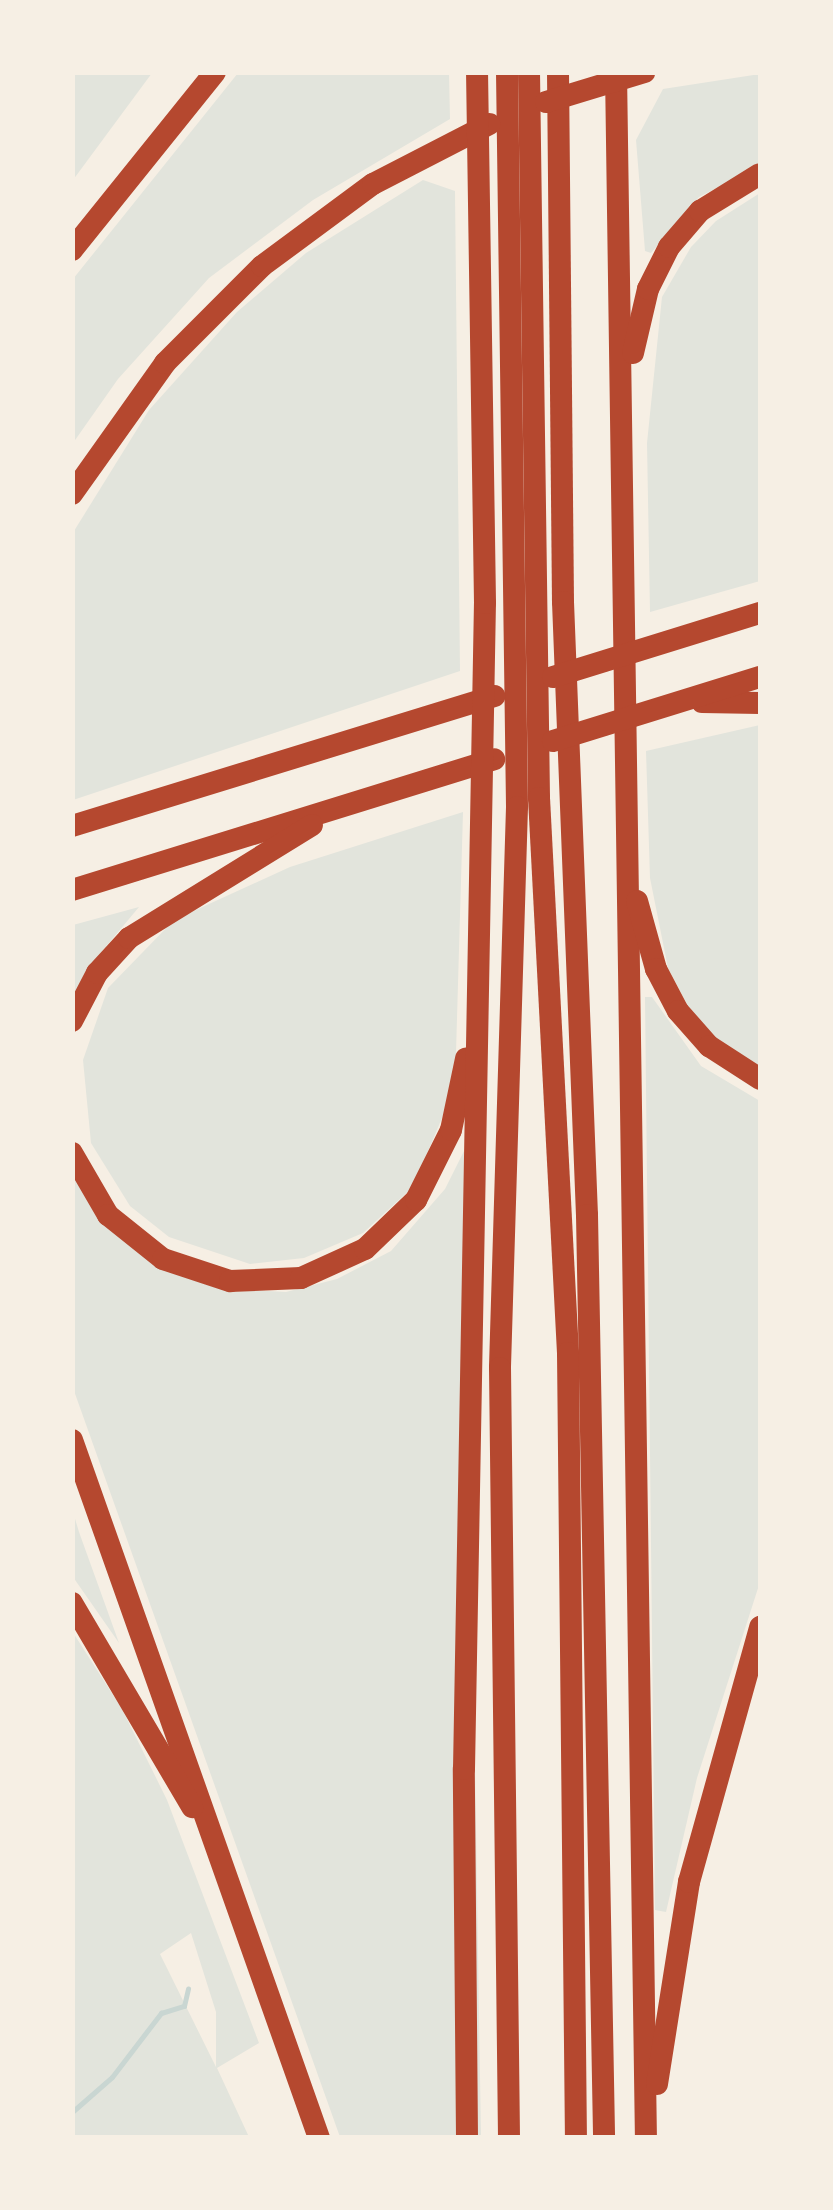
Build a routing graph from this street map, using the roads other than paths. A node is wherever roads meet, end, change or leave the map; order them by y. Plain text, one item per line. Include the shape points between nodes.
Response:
1 (215, 72) edge
2 (477, 72) edge
3 (507, 72) edge
4 (529, 72) edge
5 (558, 72) edge
6 (616, 72) edge
7 (645, 72) edge
8 (760, 174) edge
9 (72, 250) edge
10 (624, 411) junction
11 (72, 494) edge
12 (760, 613) edge
13 (760, 677) edge
14 (678, 702) junction
15 (760, 703) edge
16 (349, 804) junction
17 (72, 826) edge
18 (628, 853) junction
19 (72, 890) edge
20 (478, 986) junction
21 (72, 1021) edge
22 (760, 1079) edge
23 (72, 1153) edge
24 (72, 1440) edge
25 (72, 1603) edge
26 (760, 1626) edge
27 (230, 1879) junction
28 (318, 2138) edge
29 (468, 2138) edge
30 (508, 2138) edge
31 (576, 2138) edge
32 (604, 2138) edge
33 (649, 2138) edge

1 - 9 highway
2 - 20 highway via 485,604
3 - 30 highway via 517,807 500,1368
4 - 31 highway via 540,798 568,1354
5 - 32 highway via 563,602 587,1215
6 - 10 highway
7 - 11 highway via 542,104 433,150 316,223 212,313 122,416
8 - 10 highway via 700,211 657,267 640,311
10 - 18 highway
12 - 17 highway
13 - 14 highway
14 - 15 highway
14 - 16 highway
16 - 19 highway
16 - 21 highway via 149,922 97,973
18 - 22 highway via 647,942 666,990 709,1046
18 - 33 highway
20 - 23 highway via 458,1105 429,1180 384,1235 323,1271 242,1282 163,1259 108,1215
20 - 29 highway via 464,1770
24 - 27 highway
25 - 27 highway via 134,1700
26 - 33 highway via 690,1882
27 - 28 highway

